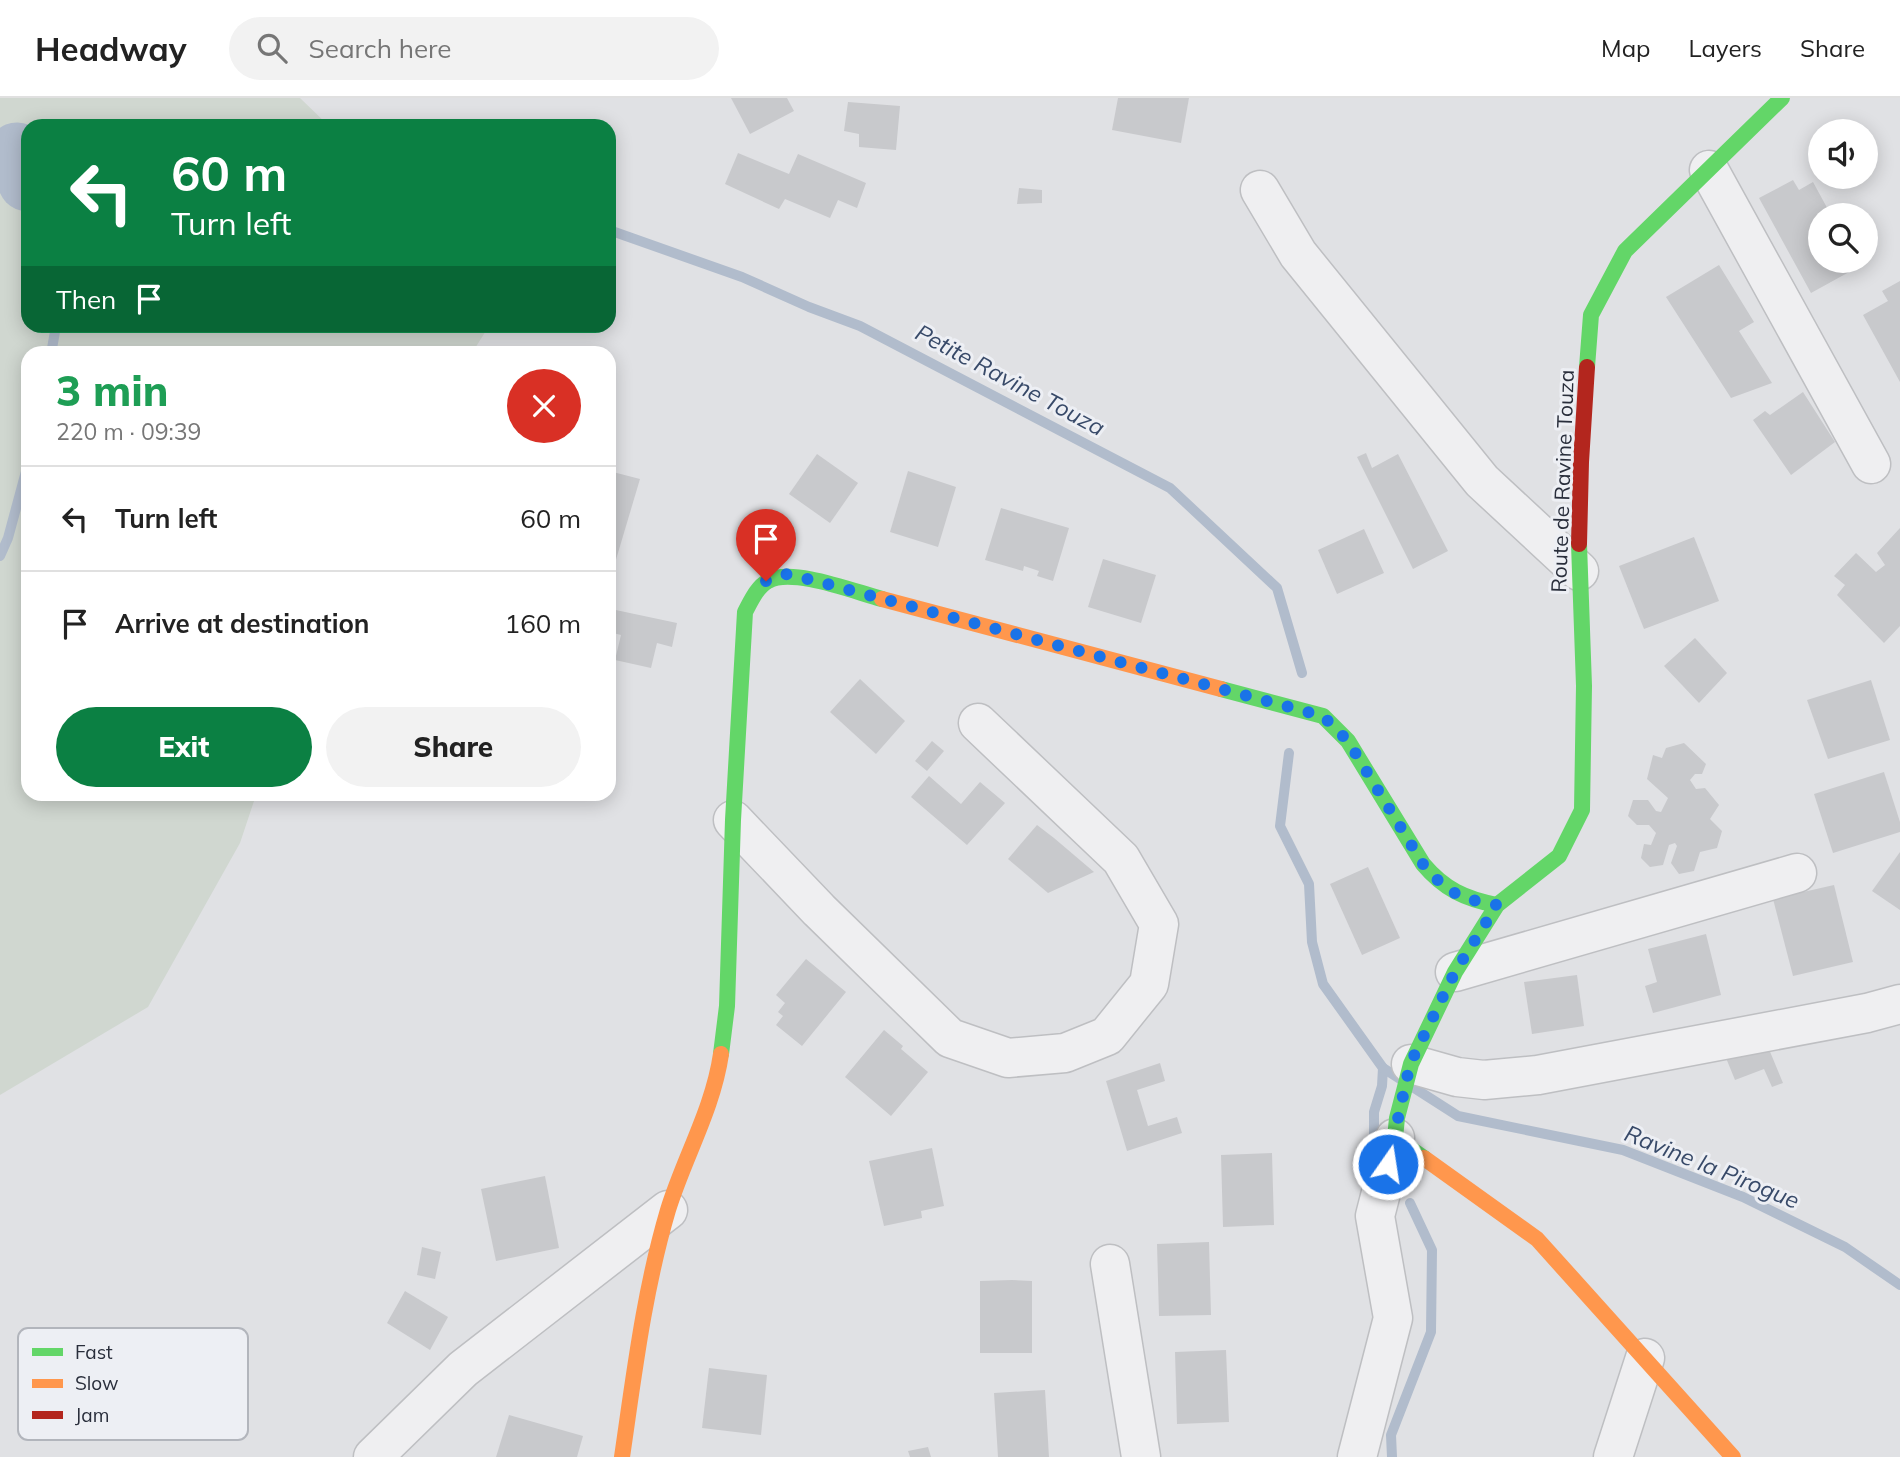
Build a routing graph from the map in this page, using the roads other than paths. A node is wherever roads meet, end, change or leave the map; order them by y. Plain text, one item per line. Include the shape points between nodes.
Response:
1 (1782, 98) edge
2 (1709, 170) junction
3 (1260, 190) dead end
4 (1871, 464) dead end
5 (1579, 571) junction
6 (978, 723) dead end
7 (733, 820) junction
8 (1797, 873) dead end
9 (1497, 905) junction
10 (1455, 972) junction
11 (1900, 1004) edge
12 (1410, 1068) junction
13 (1396, 1128) junction
14 (668, 1210) junction
15 (1110, 1264) dead end
16 (1645, 1358) junction
17 (373, 1457) edge
18 (622, 1457) edge
19 (1140, 1457) edge
20 (1357, 1457) edge
21 (1614, 1457) edge
22 (1733, 1457) edge

1 - 2 street, Route de Ravine Touza
2 - 4 street
2 - 5 street, Route de Ravine Touza via 1625,251 1591,315
3 - 5 street via 1298,254 1482,481
5 - 9 street, Route de Ravine Touza via 1584,686 1582,810 1559,856
6 - 7 street via 1121,859 1159,924 1149,984 1107,1036 1065,1054 1008,1058 950,1038
7 - 9 street via 745,612 766,581 787,574 1323,716 1348,741 1437,881 1466,900
7 - 14 street via 727,1006 718,1081
8 - 10 street
9 - 10 street, Route de Ravine Touza
10 - 12 street, Route de Ravine Touza
11 - 12 street via 1538,1075 1484,1080
12 - 13 street, Route de Ravine Touza
13 - 16 street via 1537,1239
13 - 20 street via 1374,1216 1393,1318
14 - 17 street via 463,1369
14 - 18 street via 639,1337
15 - 19 street
16 - 21 street
16 - 22 street

